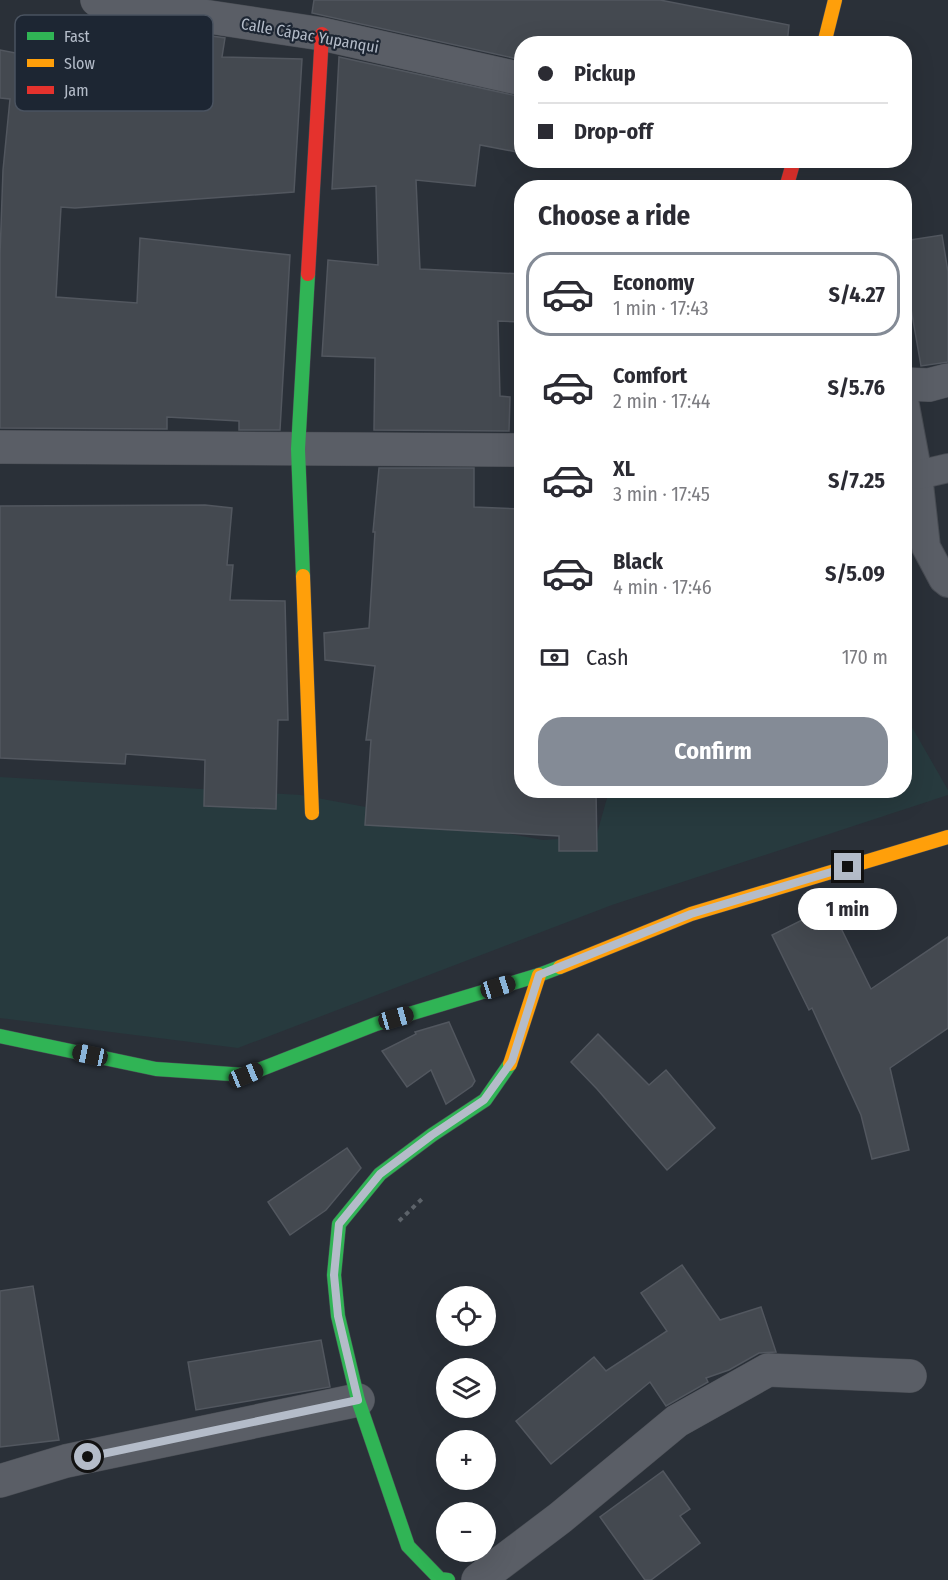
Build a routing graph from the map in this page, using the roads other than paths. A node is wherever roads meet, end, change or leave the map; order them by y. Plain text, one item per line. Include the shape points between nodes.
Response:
1 (96, 0) edge
2 (835, 0) edge
3 (196, 15) edge
4 (213, 18) edge
5 (322, 34) junction
6 (826, 36) edge
7 (514, 77) edge
8 (948, 380) edge
9 (912, 384) edge
10 (912, 443) edge
11 (0, 447) edge
12 (298, 449) junction
13 (514, 450) edge
14 (948, 468) edge
15 (918, 475) junction
16 (948, 583) edge
17 (312, 813) dead end
18 (948, 837) edge
19 (539, 975) junction
20 (0, 1036) edge
21 (910, 1376) dead end
22 (358, 1400) junction
23 (0, 1481) edge
24 (448, 1580) edge
25 (478, 1580) edge

1 - 3 street, Calle Cápac Yupanqui
2 - 6 street
4 - 5 street, Calle Cápac Yupanqui
5 - 7 street, Calle Cápac Yupanqui
5 - 12 street
8 - 9 street
10 - 15 lane
11 - 12 street
12 - 13 street
12 - 17 street
14 - 15 lane
15 - 16 lane via 926,547
18 - 19 street via 691,914
19 - 20 street via 376,1024 246,1075 156,1069
19 - 22 street via 512,1061 484,1100 380,1174 339,1224 334,1275 338,1316
21 - 25 street via 768,1370 677,1421
22 - 23 street via 66,1461
22 - 24 street via 408,1546 440,1579

